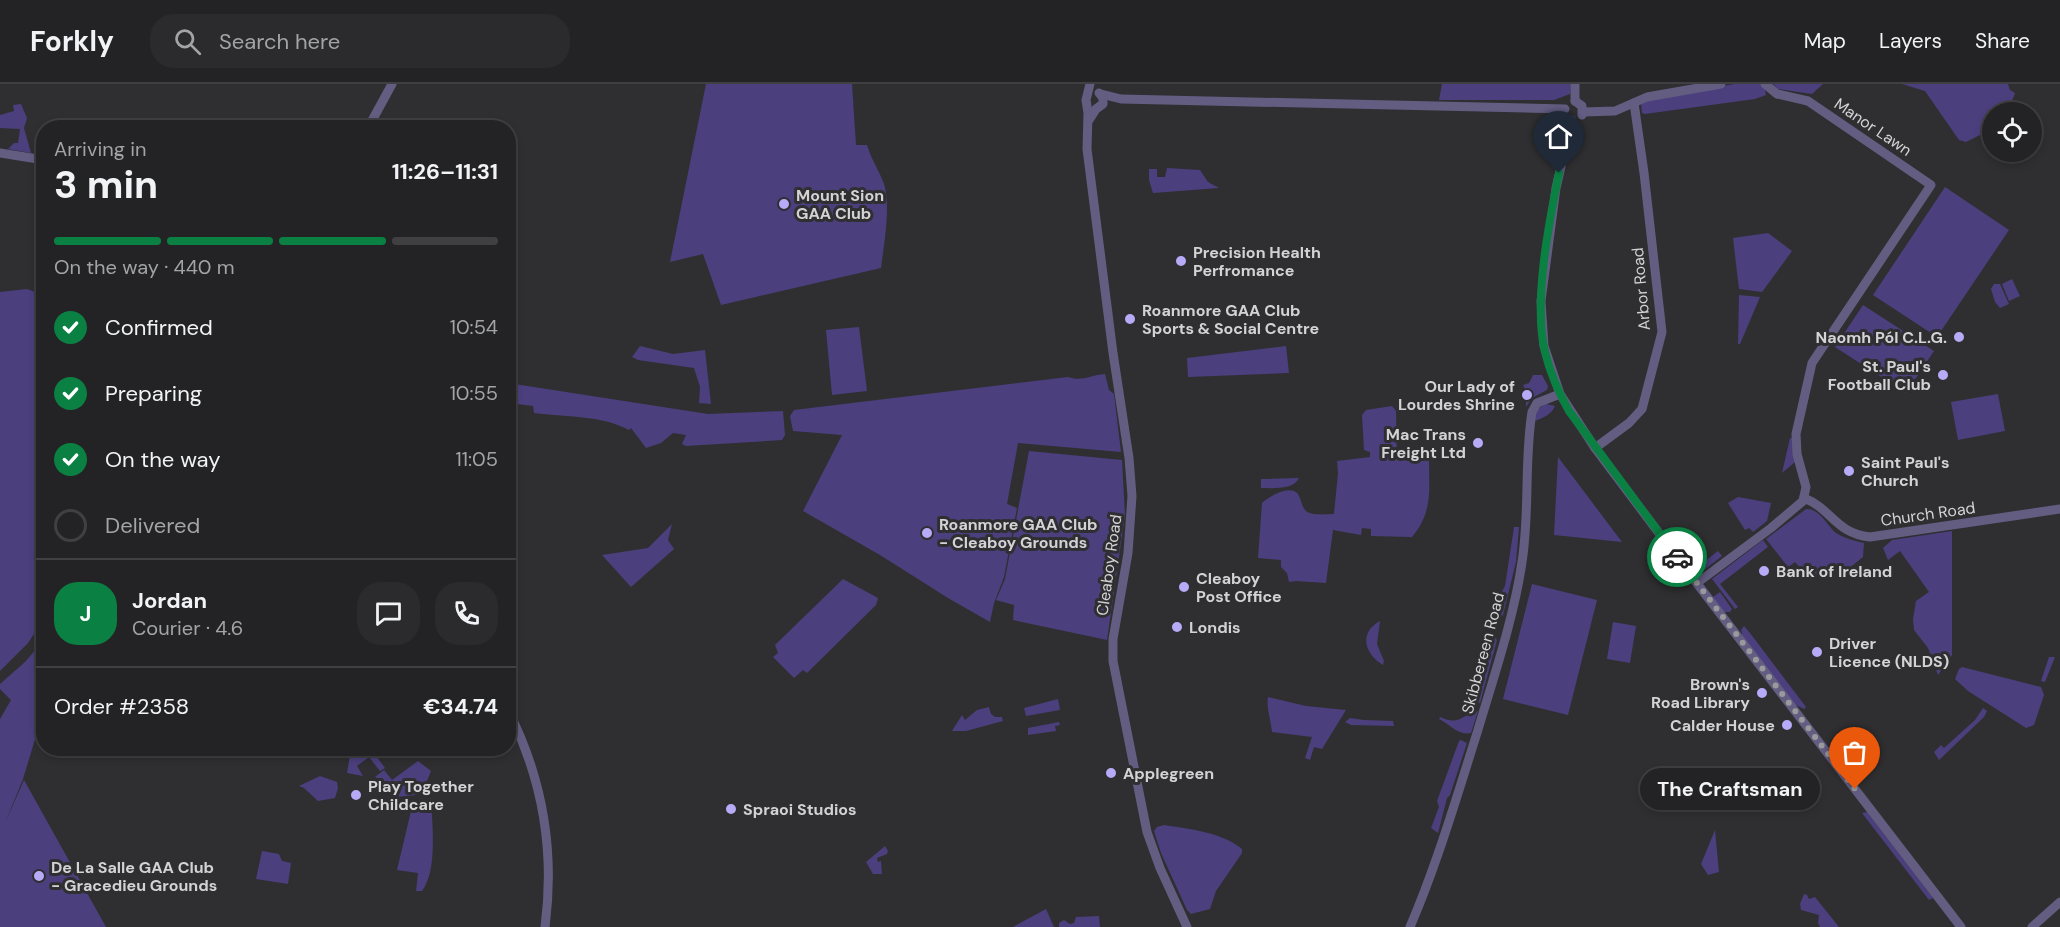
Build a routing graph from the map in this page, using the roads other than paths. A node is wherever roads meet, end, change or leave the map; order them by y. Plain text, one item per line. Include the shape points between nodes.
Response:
1 (392, 84) edge
2 (1575, 84) edge
3 (1721, 84) edge
4 (1765, 84) edge
5 (1095, 89) edge
6 (1121, 99) junction
7 (1575, 101) junction
8 (1634, 103) junction
9 (1093, 104) junction
10 (1565, 109) junction
11 (1583, 112) junction
12 (372, 120) edge
13 (1572, 120) junction
14 (0, 153) edge
15 (36, 159) edge
16 (1560, 394) junction
17 (1595, 448) junction
18 (1804, 498) junction
19 (2060, 509) edge
20 (1697, 583) junction
21 (516, 729) edge
22 (2060, 902) edge
23 (545, 927) edge
24 (1187, 927) edge
25 (1410, 927) edge
26 (1961, 927) edge
27 (2032, 927) edge

1 - 12 street
2 - 7 street
3 - 8 street via 1651,96
4 - 18 street, Manor Lawn via 1777,94 1812,104 1931,184 1812,363 1796,434 1806,487
5 - 6 street
5 - 9 street via 1091,93
5 - 9 street via 1103,100
6 - 9 street
6 - 10 street
7 - 10 street
7 - 11 street
8 - 11 street via 1615,111
8 - 17 street, Arbor Road via 1662,332 1642,409
9 - 24 street, Cleaboy Road via 1087,126 1088,158 1132,496 1113,661 1147,832
10 - 13 street
11 - 13 street
13 - 16 street via 1556,188 1542,292 1544,346
14 - 15 street
16 - 17 street
16 - 25 street, Skibbereen Road via 1539,402 1533,409 1525,537 1516,591 1449,823
17 - 20 street
18 - 19 street, Church Road via 1845,530 1870,537
18 - 20 street via 1793,511
20 - 26 street
21 - 23 street via 530,761 546,820 549,880
22 - 27 street

